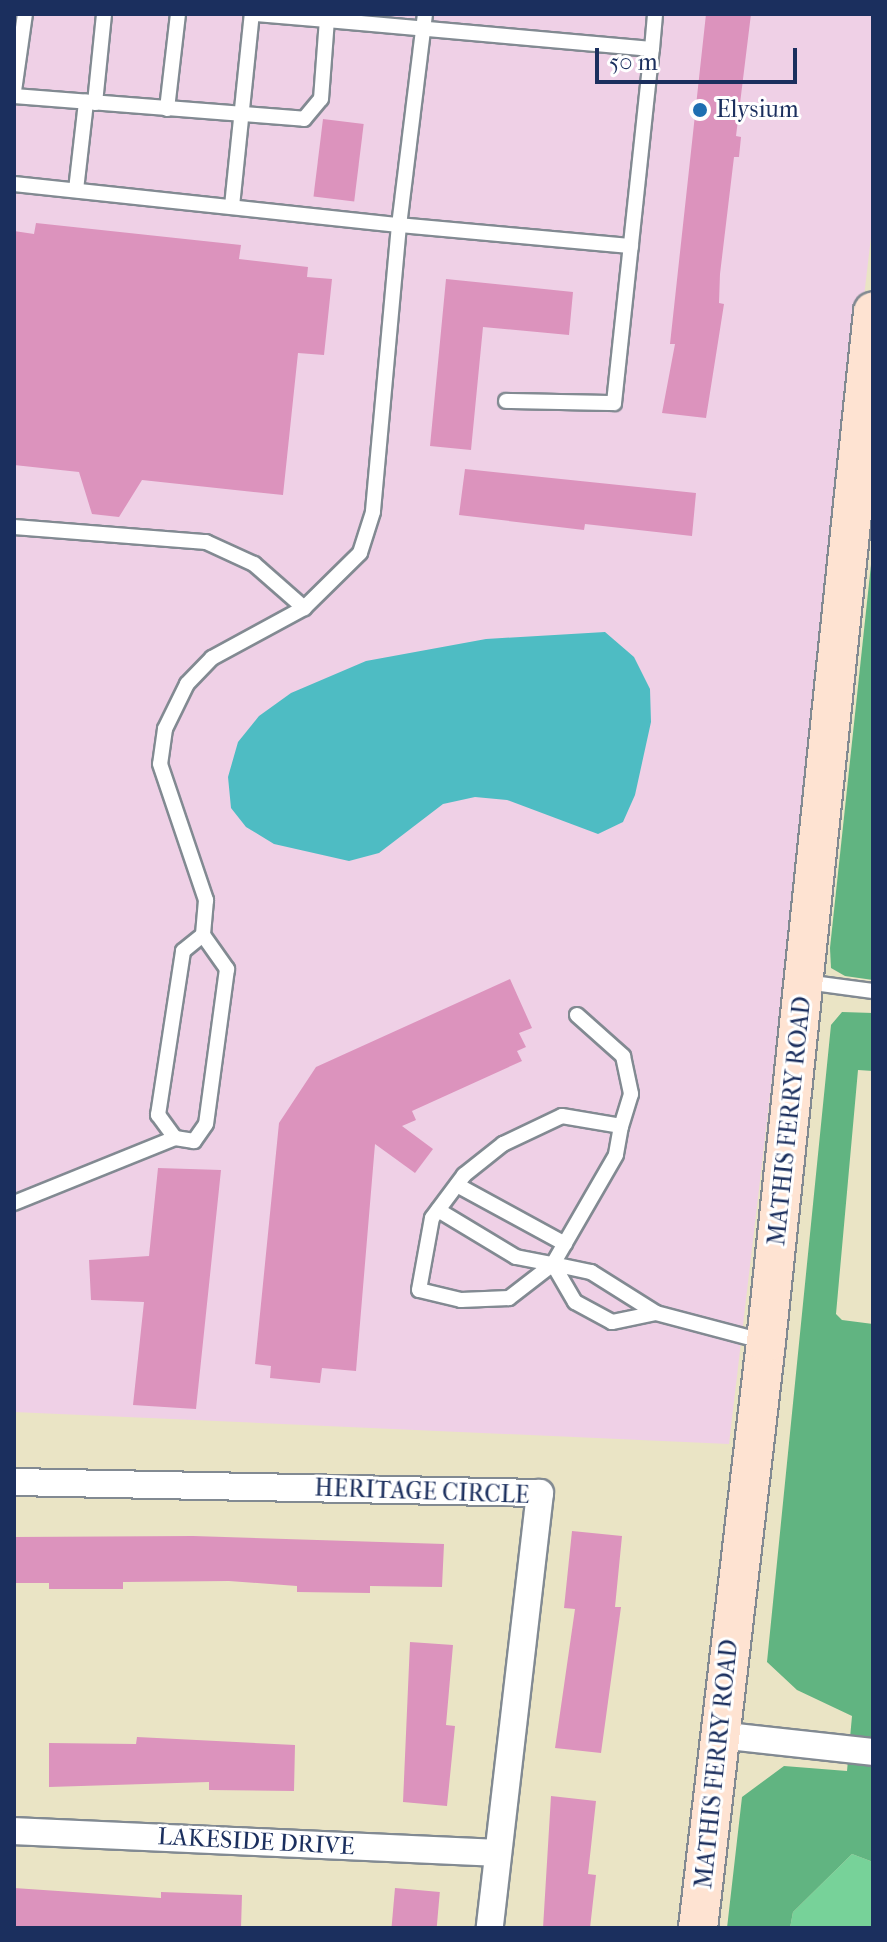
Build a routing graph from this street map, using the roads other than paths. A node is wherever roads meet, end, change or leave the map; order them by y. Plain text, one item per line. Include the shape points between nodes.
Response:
1 (25, 14) edge
2 (104, 14) edge
3 (178, 14) edge
4 (254, 14) edge
5 (425, 14) edge
6 (655, 14) edge
7 (327, 20) junction
8 (423, 30) junction
9 (652, 49) junction
10 (14, 94) edge
11 (90, 102) junction
12 (167, 109) junction
13 (241, 116) junction
14 (14, 184) edge
15 (76, 190) junction
16 (232, 206) junction
17 (399, 225) junction
18 (631, 246) junction
19 (873, 312) edge
20 (506, 401) dead end
21 (14, 527) edge
22 (304, 608) junction
23 (203, 935) junction
24 (804, 982) junction
25 (873, 991) edge
26 (577, 1015) dead end
27 (621, 1126) junction
28 (175, 1138) junction
29 (457, 1185) junction
30 (14, 1203) edge
31 (438, 1210) junction
32 (565, 1244) junction
33 (553, 1264) junction
34 (656, 1313) junction
35 (766, 1342) junction
36 (14, 1482) edge
37 (719, 1735) junction
38 (873, 1752) edge
39 (14, 1831) edge
40 (497, 1853) junction
41 (490, 1928) edge
42 (698, 1928) edge

1 - 10 lane
2 - 11 lane
3 - 12 lane
4 - 7 lane
4 - 13 lane
5 - 8 lane
6 - 9 lane
7 - 8 lane
7 - 13 lane via 321,99 304,119
8 - 9 lane
8 - 17 lane
9 - 18 lane
10 - 11 lane
11 - 12 lane
11 - 15 lane
12 - 13 lane
13 - 16 lane
14 - 15 lane
15 - 16 lane
16 - 17 lane
17 - 18 lane
17 - 22 lane via 373,512 360,553
18 - 20 lane via 614,403
19 - 24 main road, MATHIS FERRY ROAD
21 - 22 lane via 206,542 254,564
22 - 23 lane via 212,658 187,684 165,729 160,764 206,900
23 - 28 lane via 183,951 158,1115
23 - 28 lane via 227,969 209,1109 194,1141
24 - 25 lane
24 - 35 main road, MATHIS FERRY ROAD
26 - 27 lane via 623,1056 631,1094
27 - 29 lane via 562,1116 503,1144
27 - 32 lane via 616,1155
28 - 30 lane
29 - 31 lane
29 - 32 lane
31 - 33 lane via 516,1257
31 - 33 lane via 419,1290 461,1300 509,1298
32 - 33 lane
33 - 34 lane via 591,1272
33 - 34 lane via 575,1302 612,1322
34 - 35 lane
35 - 37 main road, MATHIS FERRY ROAD
36 - 40 street, HERITAGE CIRCLE via 540,1493
37 - 38 street
37 - 42 main road, MATHIS FERRY ROAD
39 - 40 street, LAKESIDE DRIVE
40 - 41 street, HERITAGE CIRCLE

